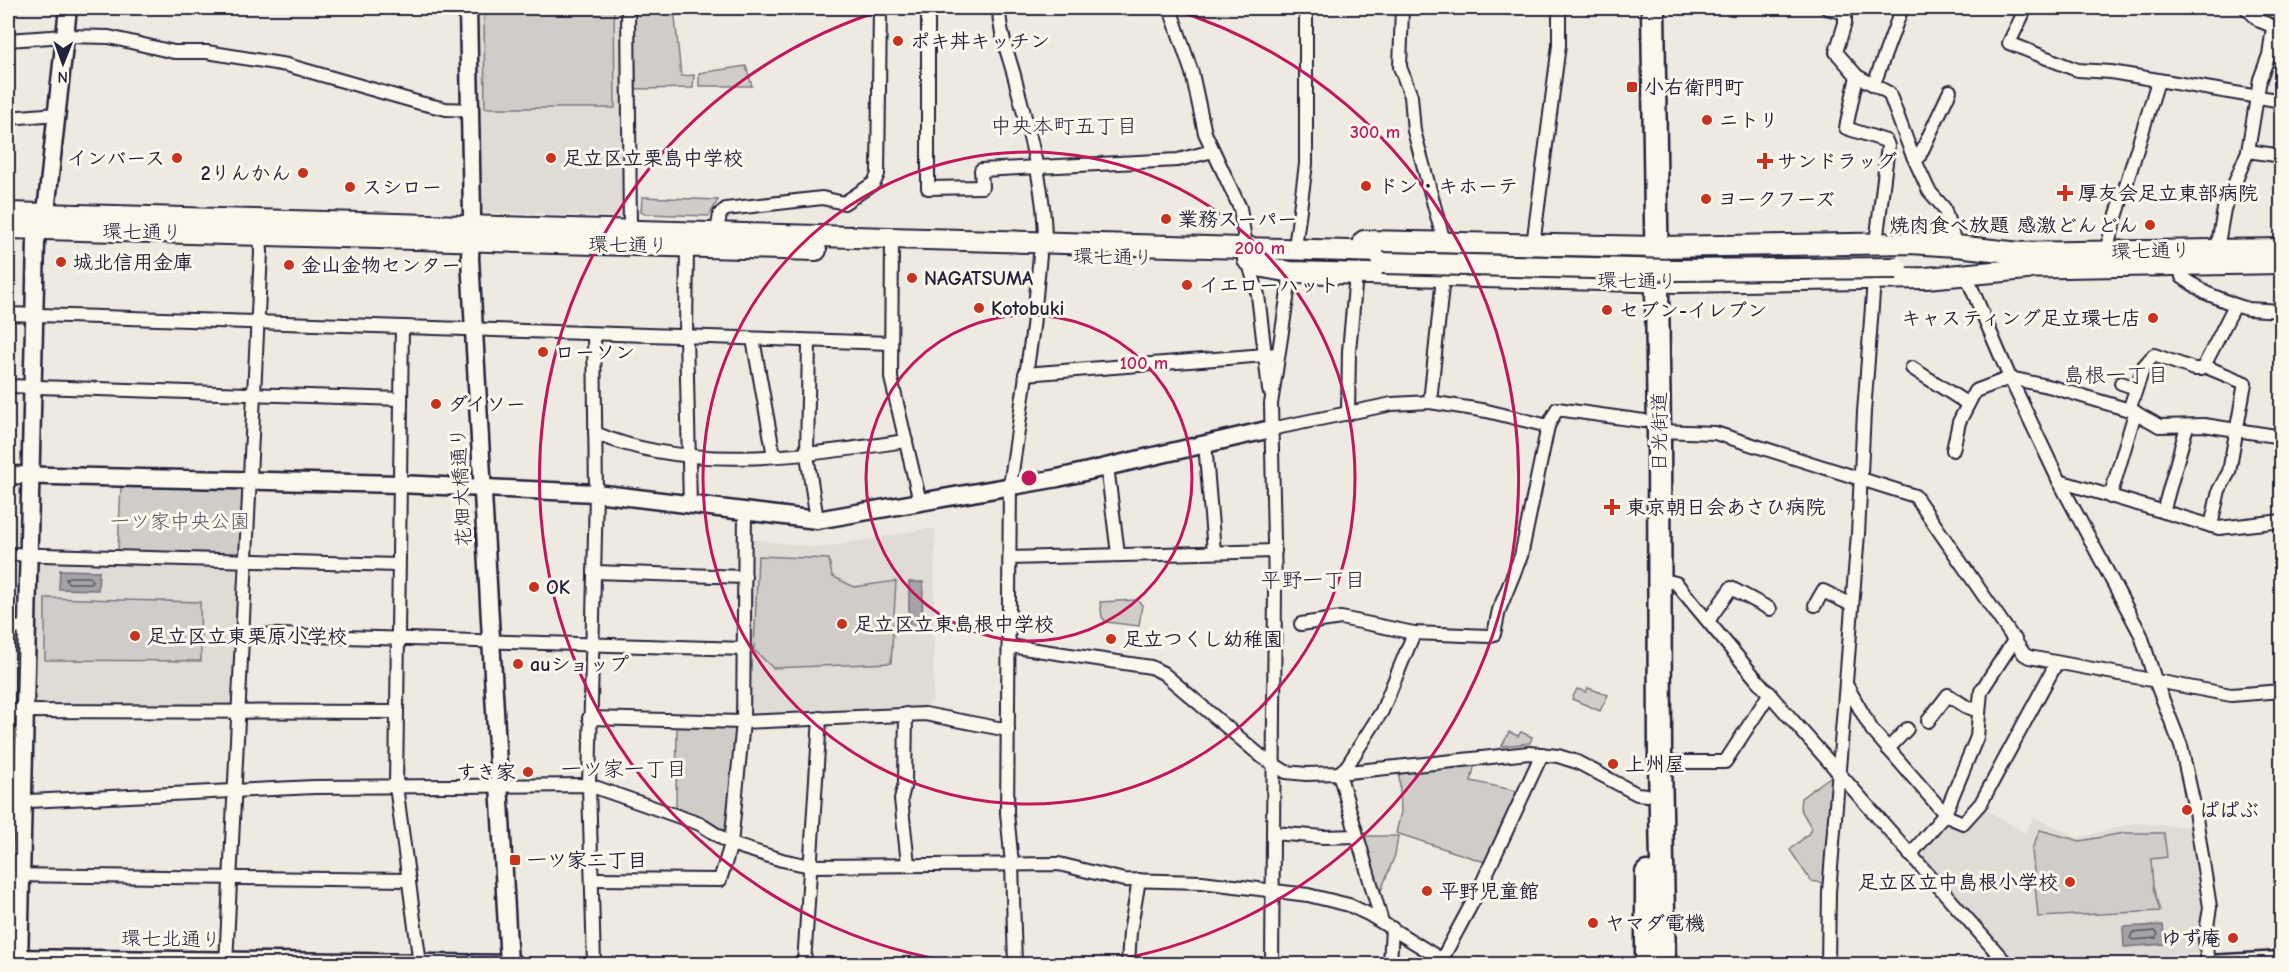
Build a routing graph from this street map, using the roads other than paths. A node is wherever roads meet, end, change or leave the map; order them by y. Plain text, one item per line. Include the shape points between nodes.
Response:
1 (68, 8) edge
2 (468, 8) edge
3 (628, 8) edge
4 (880, 8) edge
5 (928, 8) edge
6 (999, 8) edge
7 (1170, 8) edge
8 (1306, 8) edge
9 (1402, 8) edge
10 (1559, 8) edge
11 (1640, 8) edge
12 (1653, 8) edge
13 (1827, 8) edge
14 (1902, 8) edge
15 (2026, 8) edge
16 (2246, 8) edge
17 (1845, 10) edge
18 (2278, 28) edge
19 (65, 36) junction
20 (8, 40) edge
21 (1857, 76) junction
22 (2158, 81) junction
23 (1874, 84) junction
24 (1950, 91) dead end
25 (2257, 97) junction
26 (2282, 101) edge
27 (469, 110) junction
28 (57, 114) junction
29 (8, 118) edge
30 (1213, 151) junction
31 (2248, 151) junction
32 (2282, 156) edge
33 (1919, 157) dead end
34 (1037, 167) junction
35 (8, 213) edge
36 (41, 222) junction
37 (8, 228) edge
38 (630, 230) junction
39 (470, 232) junction
40 (717, 232) junction
41 (260, 234) junction
42 (1296, 240) junction
43 (1444, 242) junction
44 (1876, 243) junction
45 (892, 245) junction
46 (1533, 245) junction
47 (687, 246) junction
48 (1956, 246) junction
49 (1649, 247) junction
50 (1042, 249) junction
51 (2282, 249) edge
52 (2217, 250) junction
53 (2105, 253) junction
54 (1247, 254) junction
55 (2024, 261) junction
56 (2282, 263) edge
57 (2181, 265) junction
58 (1291, 272) junction
59 (1356, 275) junction
60 (1966, 275) junction
61 (1443, 277) junction
62 (1874, 280) junction
63 (1651, 282) junction
64 (2235, 305) junction
65 (2282, 311) edge
66 (8, 314) edge
67 (34, 315) junction
68 (258, 323) junction
69 (402, 327) junction
70 (473, 330) junction
71 (594, 334) junction
72 (686, 336) junction
73 (753, 339) junction
74 (808, 341) junction
75 (891, 343) junction
76 (1278, 354) junction
77 (1264, 355) junction
78 (2204, 366) junction
79 (1912, 368) dead end
80 (1025, 374) junction
81 (2010, 378) junction
82 (2121, 382) dead end
83 (8, 386) edge
84 (33, 386) junction
85 (2136, 388) junction
86 (255, 394) junction
87 (401, 399) junction
88 (1430, 402) junction
89 (1271, 404) junction
90 (1968, 404) junction
91 (2133, 410) junction
92 (1348, 414) junction
93 (1548, 426) junction
94 (1652, 426) junction
95 (2187, 426) junction
96 (1271, 429) junction
97 (2236, 429) junction
98 (595, 433) junction
99 (2282, 437) edge
100 (906, 441) junction
101 (1205, 444) junction
102 (1953, 450) dead end
103 (689, 454) junction
104 (807, 455) junction
105 (774, 456) junction
106 (1107, 466) junction
107 (8, 475) edge
108 (30, 475) junction
109 (1861, 480) junction
110 (2059, 481) junction
111 (250, 482) junction
112 (399, 484) junction
113 (1010, 486) junction
114 (482, 488) junction
115 (596, 493) junction
116 (2110, 497) junction
117 (920, 502) junction
118 (690, 505) junction
119 (745, 510) junction
120 (2163, 512) junction
121 (817, 520) junction
122 (2282, 521) edge
123 (2211, 526) junction
124 (1214, 551) junction
125 (1275, 551) junction
126 (8, 554) edge
127 (29, 554) junction
128 (1118, 554) junction
129 (1010, 558) junction
130 (247, 561) junction
131 (398, 565) junction
132 (594, 572) junction
133 (745, 577) junction
134 (1659, 579) junction
135 (1815, 605) dead end
136 (1852, 605) junction
137 (1770, 609) dead end
138 (1708, 621) junction
139 (1301, 624) dead end
140 (8, 627) edge
141 (27, 628) junction
142 (1414, 633) junction
143 (243, 634) junction
144 (398, 639) junction
145 (2015, 639) junction
146 (492, 642) junction
147 (592, 645) junction
148 (1009, 646) junction
149 (745, 649) junction
150 (2055, 663) junction
151 (2155, 680) junction
152 (1846, 685) junction
153 (2282, 691) edge
154 (1770, 693) junction
155 (8, 711) edge
156 (1979, 711) junction
157 (25, 712) junction
158 (239, 712) junction
159 (397, 712) junction
160 (906, 714) junction
161 (590, 718) junction
162 (820, 718) junction
163 (1928, 721) dead end
164 (743, 722) junction
165 (1907, 729) dead end
166 (1008, 730) junction
167 (1888, 749) junction
168 (1542, 754) junction
169 (1660, 762) junction
170 (1273, 764) junction
171 (1839, 772) junction
172 (1339, 773) junction
173 (500, 785) junction
174 (589, 785) junction
175 (396, 786) junction
176 (235, 791) junction
177 (1647, 795) junction
178 (15, 802) edge
179 (1945, 814) junction
180 (1273, 833) junction
181 (1356, 836) junction
182 (731, 844) junction
183 (1910, 855) junction
184 (908, 864) junction
185 (1012, 864) junction
186 (810, 866) junction
187 (14, 875) edge
188 (230, 878) junction
189 (592, 879) junction
190 (409, 880) junction
191 (1139, 880) junction
192 (1273, 890) junction
193 (1387, 925) junction
194 (15, 960) edge
195 (2282, 960) edge
196 (1445, 962) edge
197 (226, 963) edge
198 (420, 964) edge
199 (509, 964) edge
200 (514, 964) edge
201 (594, 964) edge
202 (804, 964) edge
203 (1015, 964) edge
204 (1128, 964) edge
205 (1272, 964) edge
206 (1390, 964) edge
207 (1647, 964) edge
208 (1664, 964) edge
209 (1828, 964) edge
210 (2007, 964) edge
211 (2208, 964) edge

1 - 19 street
2 - 27 street, 花畑大橋通り
3 - 38 street
4 - 40 street via 878,174 874,183 844,203 822,198 726,210 720,214
5 - 34 street via 928,188 982,187 981,170
6 - 34 street
7 - 30 street
8 - 42 street via 1306,164
9 - 43 street via 1400,67 1411,96 1414,131
10 - 46 street via 1559,45
11 - 49 highway, 日光街道
12 - 49 highway, 日光街道
13 - 17 street
14 - 23 street
15 - 22 street via 2009,43 2078,70
16 - 18 street via 2260,21
17 - 21 street via 1836,52
18 - 25 street
19 - 20 street
19 - 27 street via 109,37 174,52 207,52 287,65 420,103
19 - 28 street
21 - 23 street
21 - 44 street via 1846,128 1886,141 1888,146
22 - 25 street
22 - 53 street
23 - 48 street via 1889,93 1929,191 1944,208
24 - 33 street
25 - 26 street
25 - 31 street
27 - 39 street, 花畑大橋通り
28 - 29 street
28 - 36 street
30 - 34 street via 1178,160
30 - 54 street via 1240,208
31 - 32 street
31 - 52 street via 2224,209
34 - 50 street via 1045,212
35 - 36 main road, 環七通り
36 - 37 main road, 環七通り
36 - 39 main road, 環七通り
36 - 41 main road, 環七通り
36 - 67 street
38 - 39 main road, 環七通り
38 - 40 main road, 環七通り
39 - 41 main road, 環七通り
39 - 47 main road, 環七通り
39 - 70 street, 花畑大橋通り
40 - 45 main road, 環七通り
41 - 68 street
42 - 43 main road, 環七通り
42 - 54 main road, 環七通り via 1264,242
43 - 46 main road, 環七通り
44 - 48 main road, 環七通り
44 - 49 main road, 環七通り
45 - 47 main road, 環七通り
45 - 50 main road, 環七通り
45 - 75 street
46 - 49 main road, 環七通り
47 - 72 street
48 - 55 main road, 環七通り
49 - 63 highway, 日光街道
50 - 54 main road, 環七通り
50 - 80 street
51 - 52 main road, 環七通り
52 - 53 main road, 環七通り
53 - 55 main road, 環七通り
54 - 55 main road, 環七通り
54 - 58 main road, 環七通り via 1263,267
54 - 77 street via 1258,295
55 - 57 main road, 環七通り
55 - 60 main road, 環七通り
56 - 57 main road, 環七通り
57 - 64 street via 2182,278
58 - 59 main road, 環七通り
58 - 76 street
59 - 61 main road, 環七通り
59 - 92 street
60 - 62 main road, 環七通り
60 - 81 street
61 - 63 main road, 環七通り
61 - 88 street
62 - 63 main road, 環七通り
62 - 109 street
63 - 94 highway, 日光街道
64 - 65 street
64 - 78 street
66 - 67 street
67 - 68 street
67 - 84 street
68 - 69 street
68 - 86 street
69 - 70 street
69 - 87 street
70 - 71 street
70 - 114 street, 花畑大橋通り
71 - 72 street
71 - 98 street
72 - 73 street
72 - 103 street
73 - 74 street
73 - 105 street
74 - 75 street
74 - 104 street
75 - 100 street via 891,378
76 - 77 street
76 - 89 street
77 - 80 street
77 - 89 street
78 - 85 street via 2194,369 2154,355 2144,366
78 - 97 street via 2245,383
79 - 90 street
80 - 113 street
81 - 90 street via 1975,391
81 - 91 street
81 - 110 street
82 - 85 street
83 - 84 street
84 - 86 street
84 - 108 street
85 - 91 street
86 - 87 street
86 - 111 street
87 - 112 street
88 - 92 street via 1392,404
88 - 93 street
89 - 96 street
90 - 102 street
91 - 95 street via 2159,426
91 - 116 street
92 - 96 street
93 - 94 street via 1557,409
93 - 142 street via 1521,556 1499,610 1494,634
94 - 109 street via 1715,433
94 - 134 highway, 日光街道
94 - 177 highway, 日光街道
95 - 97 street via 2204,424
95 - 120 street
96 - 101 street
96 - 125 street
97 - 99 street
97 - 123 street via 2229,472 2219,490
98 - 103 street via 670,454
98 - 115 street
100 - 104 street
100 - 117 street
101 - 106 street
101 - 124 street
103 - 105 street
103 - 118 street
104 - 105 street
104 - 121 street
106 - 113 street
106 - 128 street
107 - 108 street
108 - 111 street
108 - 127 street
109 - 136 street
109 - 145 street via 1916,496
110 - 116 street
110 - 151 street via 2141,636
111 - 112 street
111 - 130 street
112 - 114 street
112 - 131 street
113 - 117 street
113 - 129 street
114 - 115 street
114 - 146 street, 花畑大橋通り
115 - 118 street
115 - 132 street
116 - 120 street
117 - 121 street
118 - 119 street
119 - 121 street
119 - 133 street
120 - 123 street
122 - 123 street
124 - 125 street
124 - 128 street
125 - 170 street
126 - 127 street
127 - 130 street
127 - 141 street
128 - 129 street
129 - 148 street
130 - 131 street
130 - 143 street
131 - 144 street
132 - 133 street
132 - 147 street
133 - 149 street
134 - 138 street via 1676,583
134 - 169 highway, 日光街道
135 - 136 street via 1823,591
136 - 152 street
137 - 138 street via 1731,588
138 - 154 street
139 - 142 street via 1341,618
140 - 141 street
141 - 157 street
142 - 172 street via 1382,711
143 - 144 street
143 - 158 street
144 - 146 street
144 - 159 street
145 - 150 street via 2029,657
145 - 156 street via 1981,691
146 - 147 street
146 - 173 street, 花畑大橋通り
147 - 149 street
147 - 161 street
148 - 166 street
148 - 170 street via 1151,667
149 - 164 street
150 - 151 street
150 - 179 street via 1981,803 1963,823
151 - 153 street via 2231,695
151 - 211 street via 2181,746 2194,805 2211,907 2205,939
152 - 167 street
152 - 171 street
154 - 169 street via 1725,762
154 - 171 street
155 - 157 street
156 - 163 street via 1948,695
156 - 179 street via 1977,737
157 - 158 street
157 - 178 street
158 - 159 street
158 - 176 street
159 - 175 street
160 - 162 street
160 - 166 street
160 - 184 street via 905,783 901,799
161 - 164 street
161 - 174 street
162 - 164 street
162 - 186 street
164 - 182 street
165 - 167 street
166 - 185 street via 1007,813
167 - 179 street
168 - 172 street
168 - 177 street via 1577,762 1637,794
168 - 196 street
169 - 208 highway, 日光街道
170 - 172 street via 1286,772
170 - 180 street
171 - 183 street
171 - 209 street via 1828,892
172 - 181 street
173 - 174 street
173 - 175 street
173 - 199 street, 花畑大橋通り
174 - 182 street via 700,824
174 - 189 street
175 - 176 street
175 - 190 street
176 - 178 street
176 - 188 street
177 - 207 highway, 日光街道
178 - 187 street
179 - 183 street
180 - 181 street
180 - 192 street
181 - 193 street
182 - 186 street
182 - 189 street via 720,880
183 - 210 street
184 - 185 street
184 - 186 street
185 - 191 street via 1059,864
185 - 203 street
186 - 202 street
187 - 188 street
187 - 194 street
188 - 190 street
188 - 197 street
189 - 201 street
190 - 198 street
191 - 192 street
191 - 204 street
192 - 193 street via 1349,905
192 - 205 street
193 - 196 street
193 - 206 street
194 - 197 street, 環七北通り
195 - 211 street
197 - 198 street, 環七北通り
198 - 199 street, 環七北通り
199 - 200 street, 環七北通り

